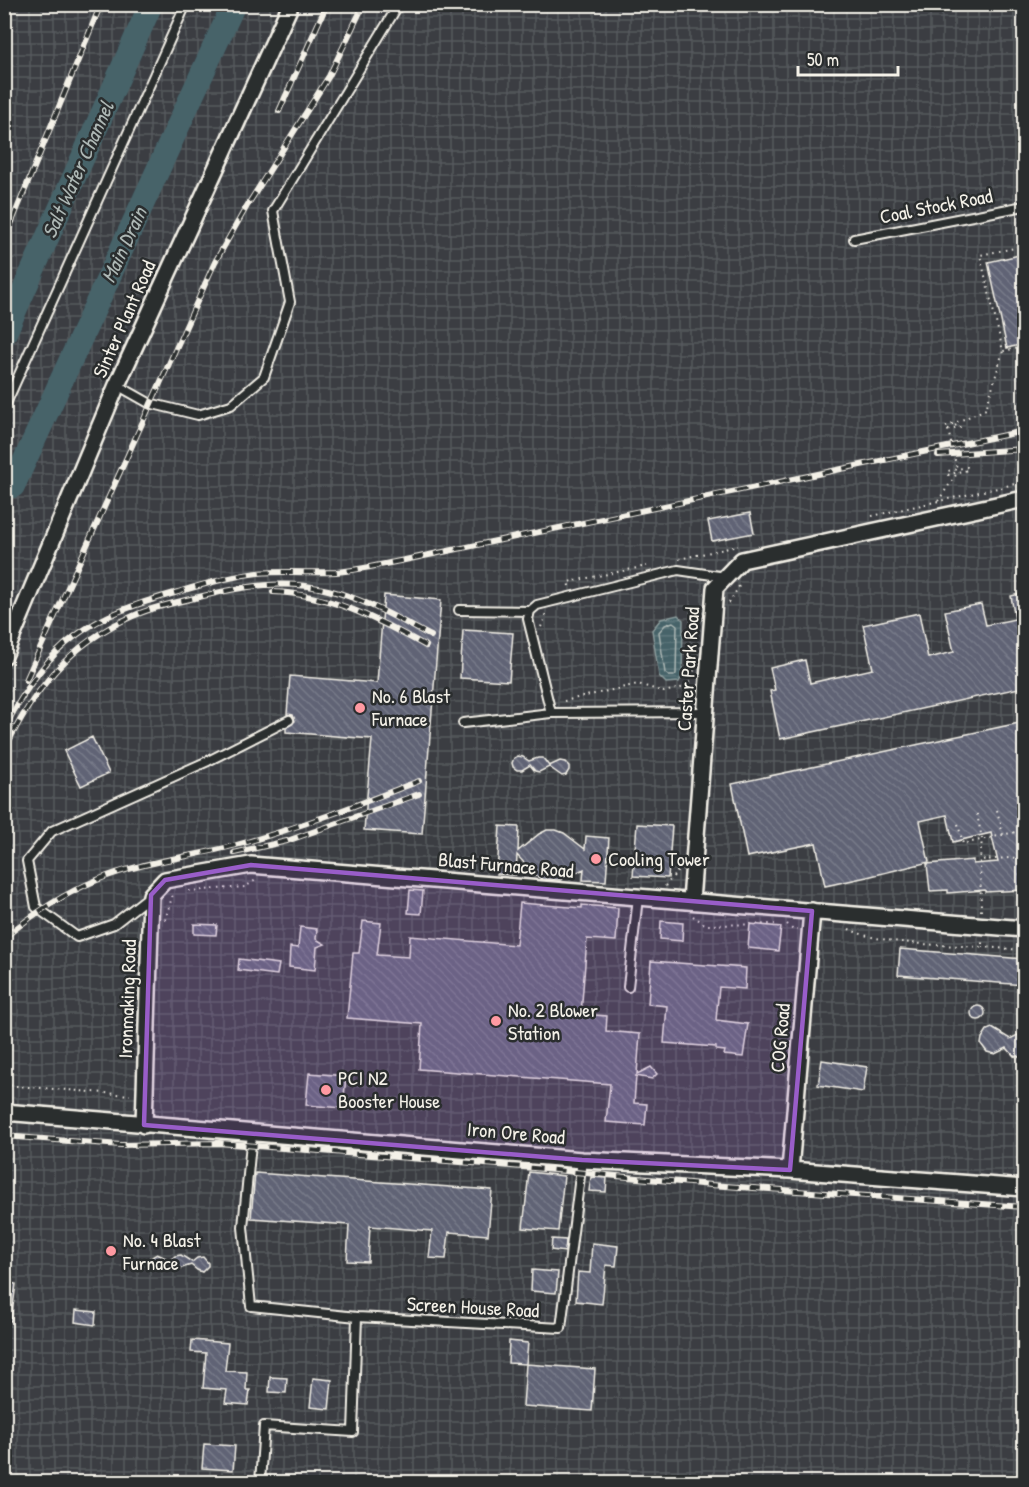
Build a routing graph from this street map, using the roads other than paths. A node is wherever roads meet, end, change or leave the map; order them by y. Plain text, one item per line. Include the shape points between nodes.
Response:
1 (186, 4) edge
2 (291, 4) edge
3 (399, 4) edge
4 (1024, 206) edge
5 (854, 239) dead end
6 (117, 385) junction
7 (4, 408) edge
8 (1024, 499) edge
9 (726, 577) junction
10 (459, 610) dead end
11 (530, 611) junction
12 (4, 656) edge
13 (706, 712) junction
14 (551, 713) junction
15 (289, 720) dead end
16 (463, 723) dead end
17 (151, 895) junction
18 (638, 897) junction
19 (691, 901) junction
20 (812, 911) junction
21 (1024, 929) edge
22 (628, 987) dead end
23 (4, 1113) edge
24 (144, 1125) junction
25 (252, 1133) junction
26 (582, 1160) junction
27 (790, 1170) junction
28 (1024, 1188) edge
29 (357, 1317) junction
30 (260, 1482) edge

1 - 7 lane
2 - 6 street, Sinter Plant Road
3 - 6 lane via 273,212 290,302 264,377 231,405 198,415 149,403
4 - 5 lane, Coal Stock Road
6 - 12 street, Sinter Plant Road
8 - 9 street, Caster Park Road via 742,560
9 - 11 lane via 678,570 537,605
9 - 13 street, Caster Park Road via 715,588
10 - 11 lane
11 - 14 lane via 528,620
13 - 14 lane
13 - 19 street, Caster Park Road
14 - 16 lane
15 - 17 lane via 52,831 27,861 36,907 77,937 114,924
17 - 18 street, Blast Furnace Road via 165,880 251,865
17 - 24 street, Ironmaking Road
18 - 19 street, Blast Furnace Road
18 - 22 lane
19 - 20 street, Blast Furnace Road
20 - 21 street, Blast Furnace Road
20 - 27 street, COG Road
23 - 24 street, Iron Ore Road
24 - 25 street, Iron Ore Road
25 - 26 street, Iron Ore Road
25 - 29 lane, Screen House Road via 243,1227 251,1306
26 - 27 street, Iron Ore Road
26 - 29 lane, Screen House Road via 561,1328
27 - 28 street, Iron Ore Road
29 - 30 lane via 353,1432 264,1426

